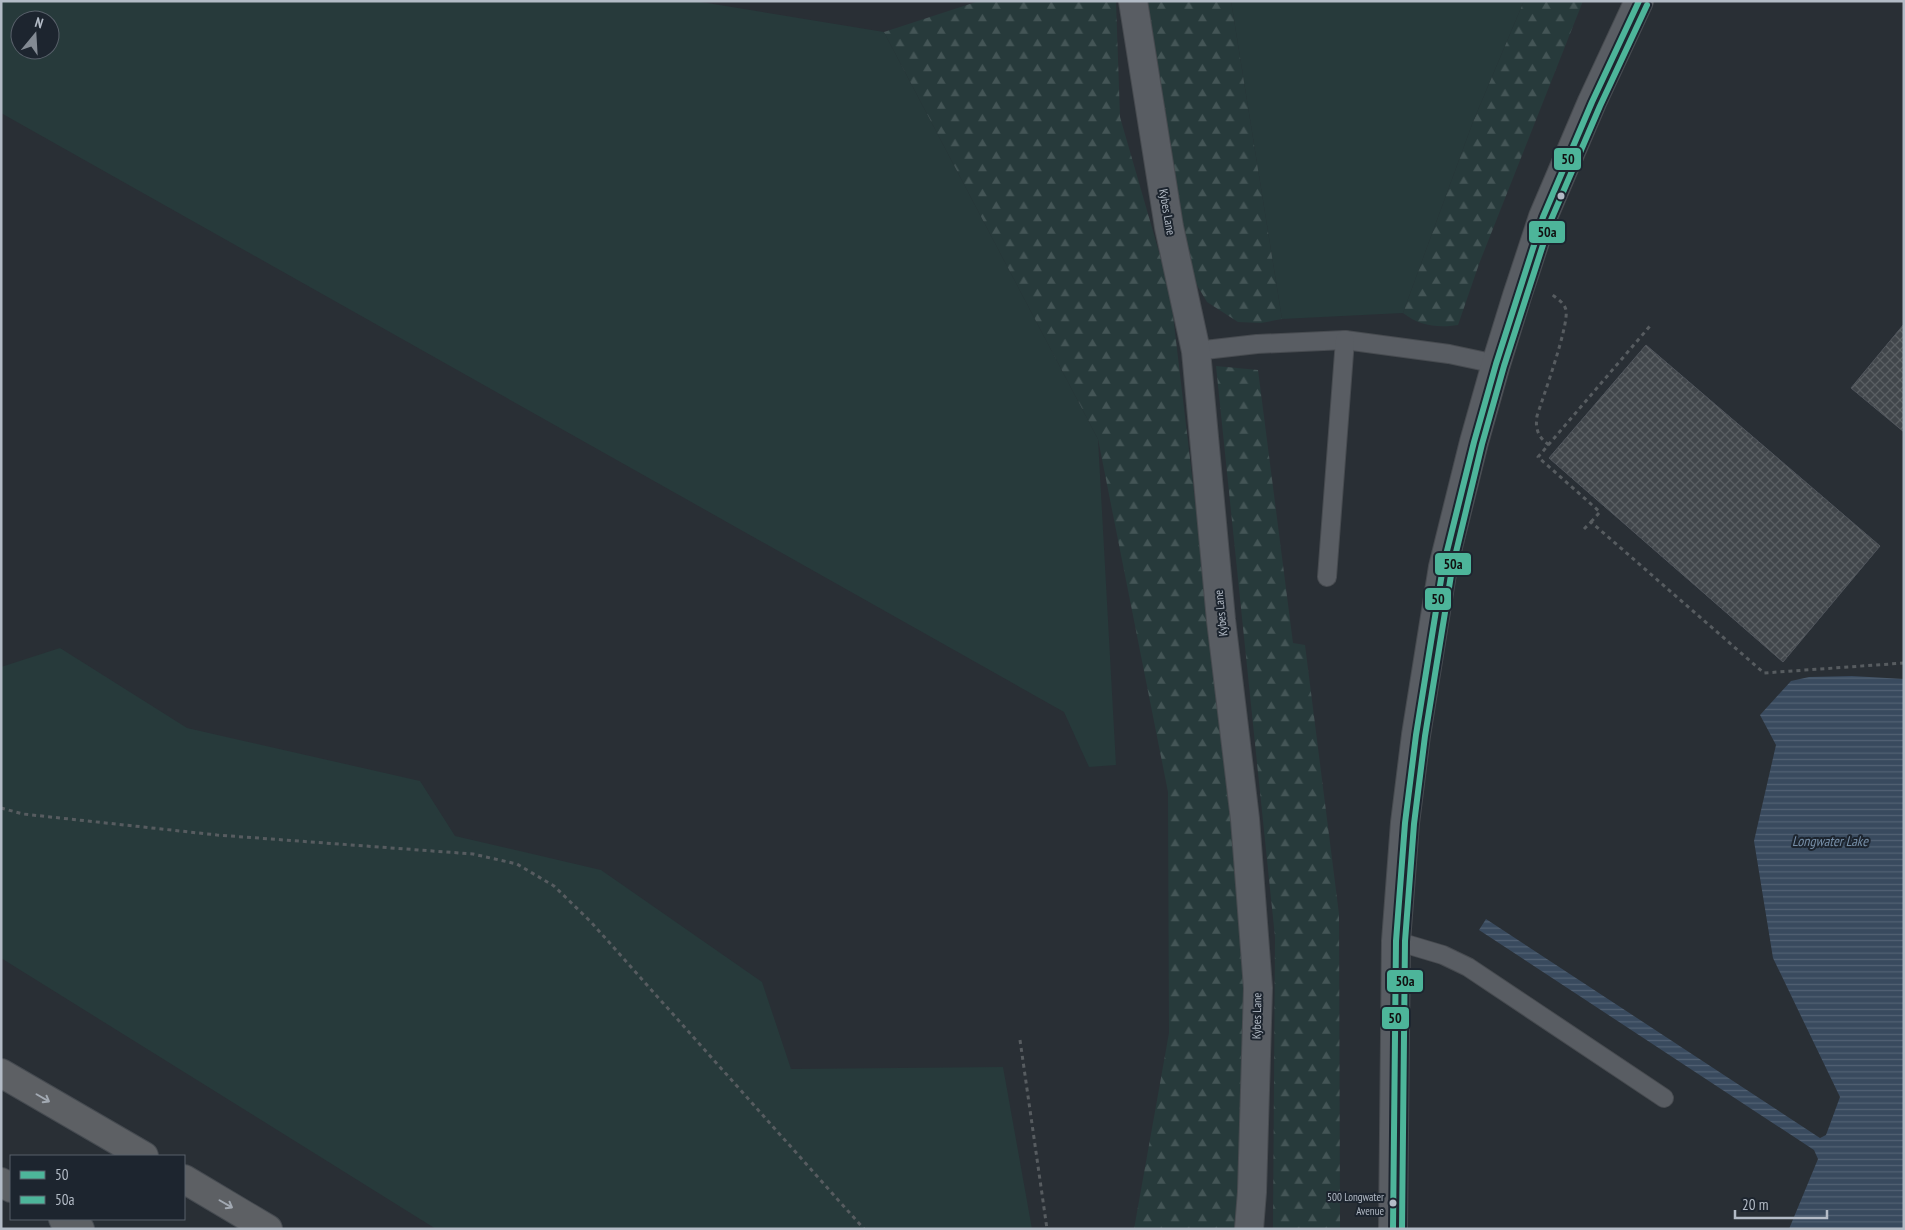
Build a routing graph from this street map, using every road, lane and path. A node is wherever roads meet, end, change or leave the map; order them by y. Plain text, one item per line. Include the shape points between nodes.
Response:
1 (1133, 1) edge
2 (1640, 1) edge
3 (1550, 293) dead end
4 (1650, 326) dead end
5 (1345, 340) junction
6 (1196, 351) junction
7 (1496, 364) junction
8 (1548, 445) junction
9 (1591, 522) junction
10 (1584, 529) dead end
11 (1327, 577) dead end
12 (1904, 663) edge
13 (1, 808) edge
14 (1396, 941) junction
15 (1020, 1040) dead end
16 (1, 1073) edge
17 (1664, 1098) dead end
18 (142, 1155) edge
19 (185, 1180) edge
20 (65, 1220) edge
21 (80, 1229) edge
22 (268, 1229) edge
23 (864, 1229) edge
24 (1047, 1229) edge
25 (1249, 1229) edge
26 (1393, 1229) edge

1 - 6 street, Kybes Lane via 1169,226
2 - 7 street via 1543,217
3 - 8 path via 1566,310 1562,335 1537,416 1538,435
4 - 8 path
5 - 6 lane
5 - 7 lane
5 - 11 lane
6 - 25 street, Kybes Lane via 1221,620 1245,819 1258,988
7 - 14 street via 1443,567 1416,735
8 - 9 path via 1538,457 1600,512
9 - 10 path
9 - 12 path via 1764,672
13 - 23 path via 23,814 217,835 473,854 517,864 554,886 591,922
14 - 17 lane via 1444,955 1468,967
14 - 26 street
15 - 24 path
16 -> 18 highway
19 -> 22 highway
20 - 21 highway

